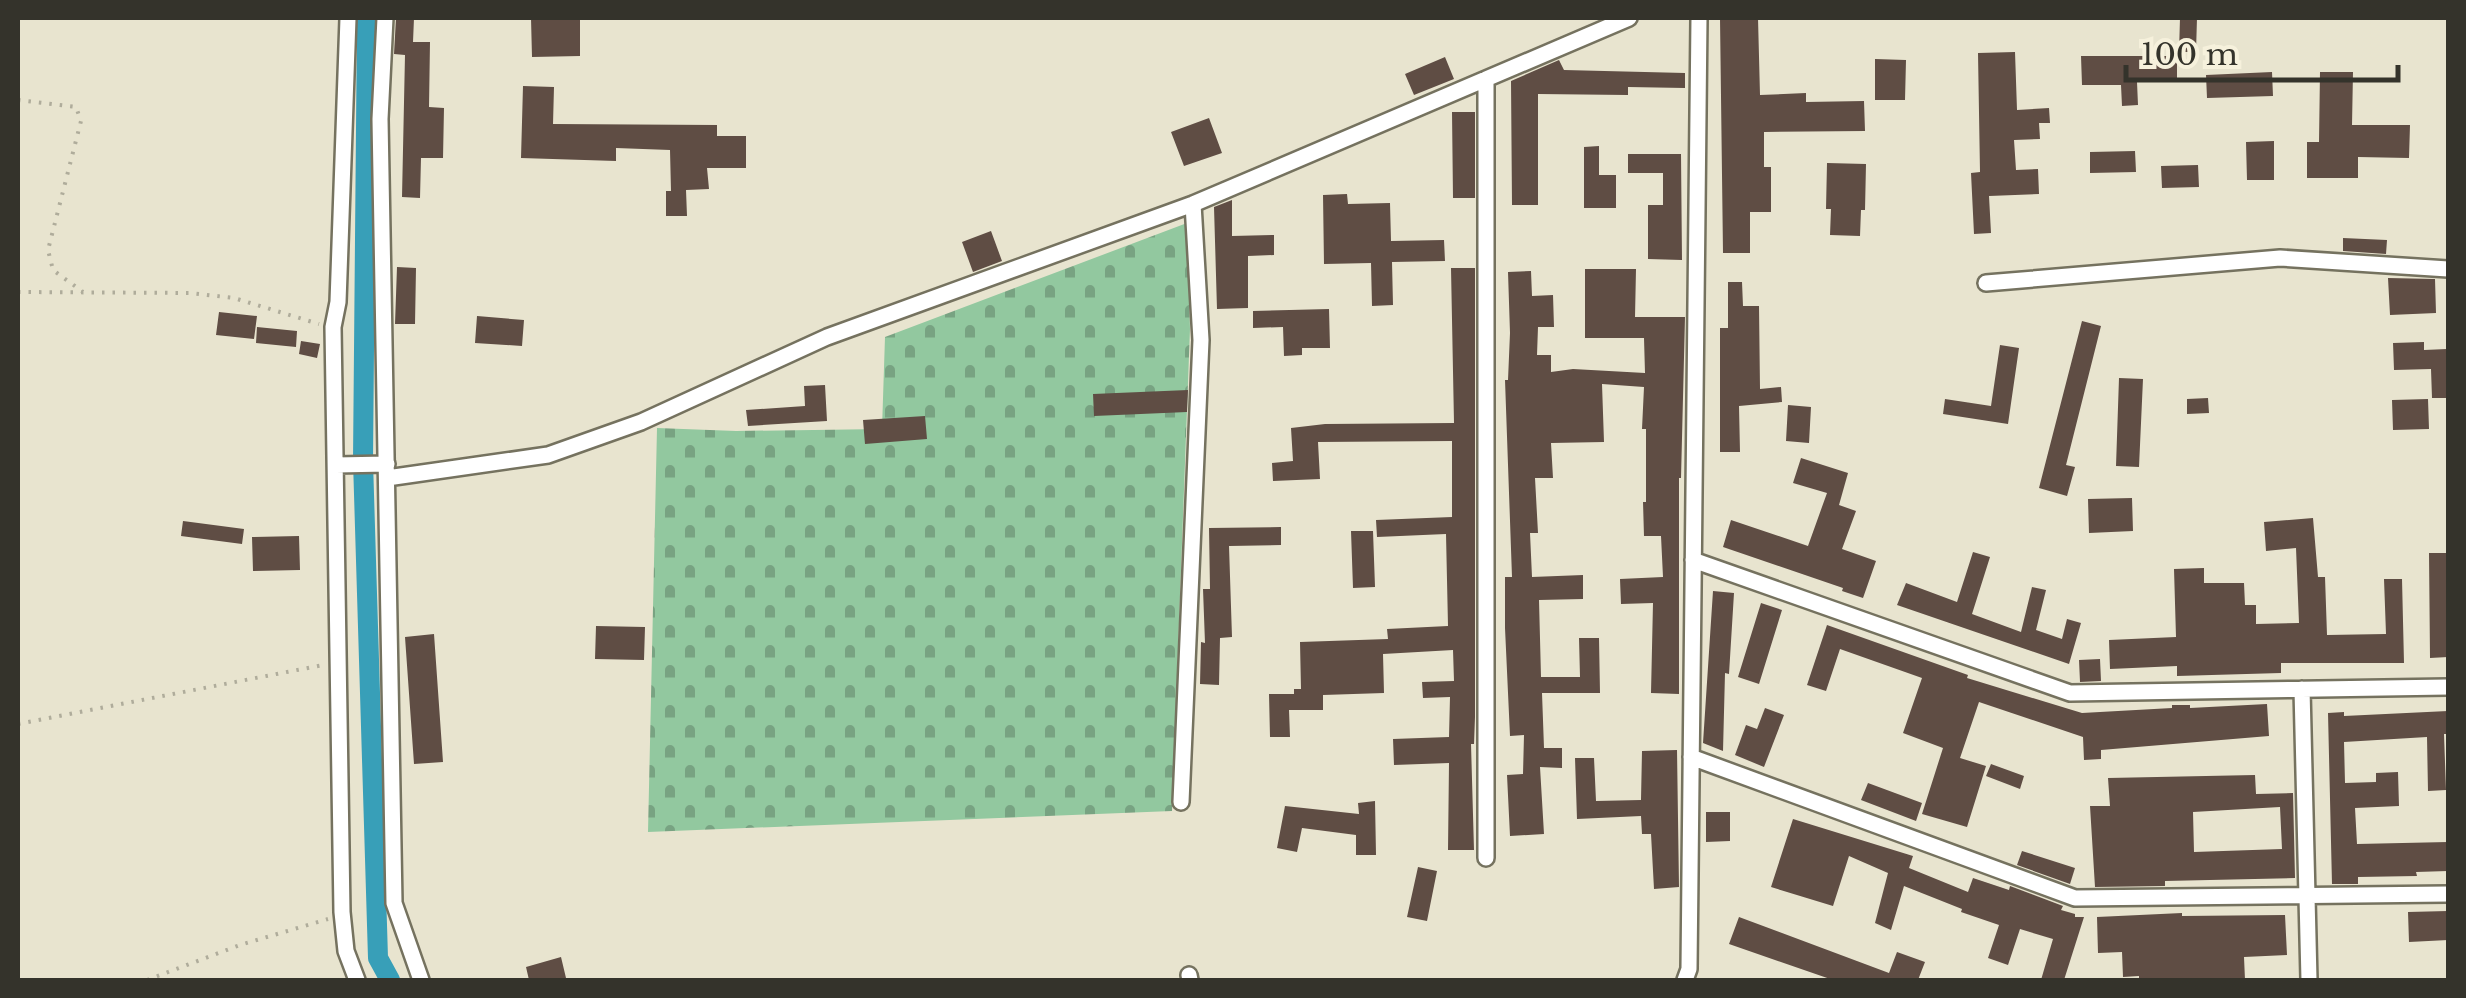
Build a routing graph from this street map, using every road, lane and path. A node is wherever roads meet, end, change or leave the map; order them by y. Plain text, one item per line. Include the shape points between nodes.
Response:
1 (348, 18) edge
2 (384, 18) edge
3 (1629, 18) edge
4 (1699, 18) edge
5 (1486, 80) junction
6 (18, 100) edge
7 (1193, 204) junction
8 (2448, 270) edge
9 (1986, 283) dead end
10 (18, 292) edge
11 (84, 293) junction
12 (334, 328) junction
13 (336, 464) junction
14 (387, 471) junction
15 (1693, 560) junction
16 (337, 663) junction
17 (2448, 687) edge
18 (2302, 689) junction
19 (18, 724) edge
20 (1691, 757) junction
21 (1181, 802) dead end
22 (1486, 858) dead end
23 (2448, 894) edge
24 (2308, 896) junction
25 (342, 914) junction
26 (147, 980) edge
27 (358, 980) edge
28 (421, 980) edge
29 (1686, 980) edge
30 (2310, 980) edge

1 - 12 street
2 - 14 street
3 - 5 street
4 - 15 street
5 - 7 street
5 - 22 street
6 - 11 path via 76,107 80,121 48,250 53,270
7 - 14 street via 826,337 640,422 548,455
7 - 21 street via 1201,340
8 - 9 street via 2280,258
10 - 11 path
11 - 12 path via 234,298
12 - 13 street
13 - 14 street
13 - 16 street
14 - 28 street via 394,903
15 - 18 street via 2070,693
15 - 20 street
16 - 19 path
16 - 25 street
17 - 18 street
18 - 24 street
20 - 24 street via 2075,898
20 - 29 street
23 - 24 street
24 - 30 street
25 - 26 path
25 - 27 street

